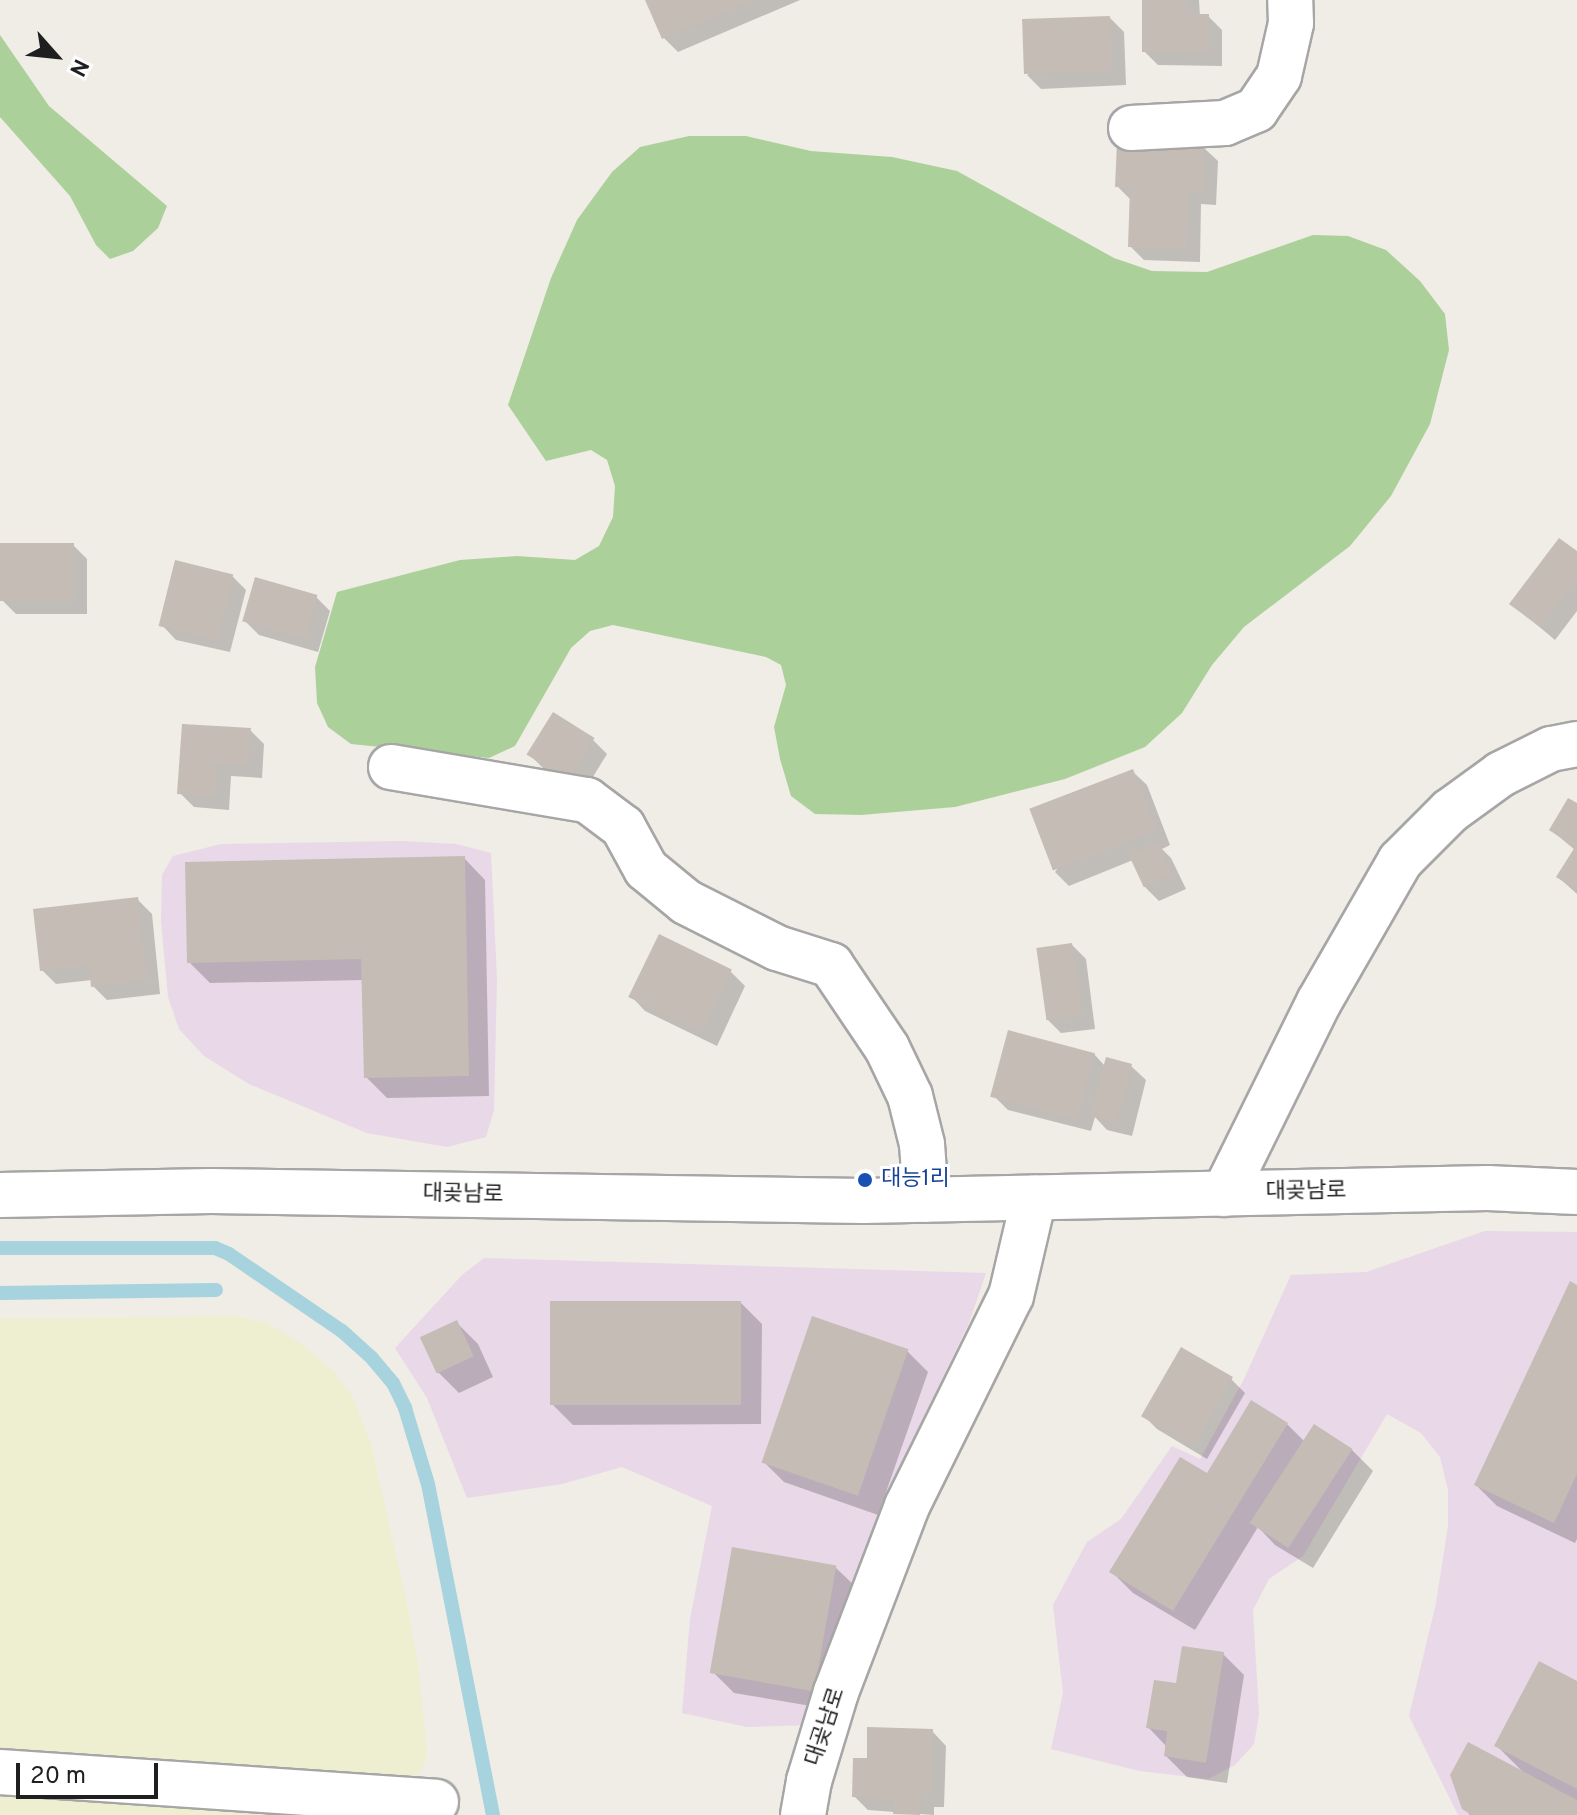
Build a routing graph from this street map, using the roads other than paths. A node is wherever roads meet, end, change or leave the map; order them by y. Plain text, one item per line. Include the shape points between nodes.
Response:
1 (1290, 0) edge
2 (1131, 128) dead end
3 (1577, 744) edge
4 (391, 767) dead end
5 (1577, 1192) edge
6 (1224, 1194) junction
7 (0, 1195) edge
8 (1034, 1198) junction
9 (926, 1200) junction
10 (0, 1772) edge
11 (436, 1802) dead end
12 (803, 1815) edge

1 - 2 street via 1291,23 1279,76 1256,110 1225,123
3 - 6 street via 1551,749 1501,774 1450,811 1400,861 1319,1002
4 - 9 street via 587,800 623,827 646,869 686,902 777,948 831,965 887,1048 910,1096 922,1144
5 - 6 street, 대곶남로 via 1488,1188
6 - 8 street, 대곶남로
7 - 9 street, 대곶남로 via 211,1191
8 - 9 street, 대곶남로
8 - 12 street, 대곶남로 via 1011,1296 907,1506 836,1692
10 - 11 street

